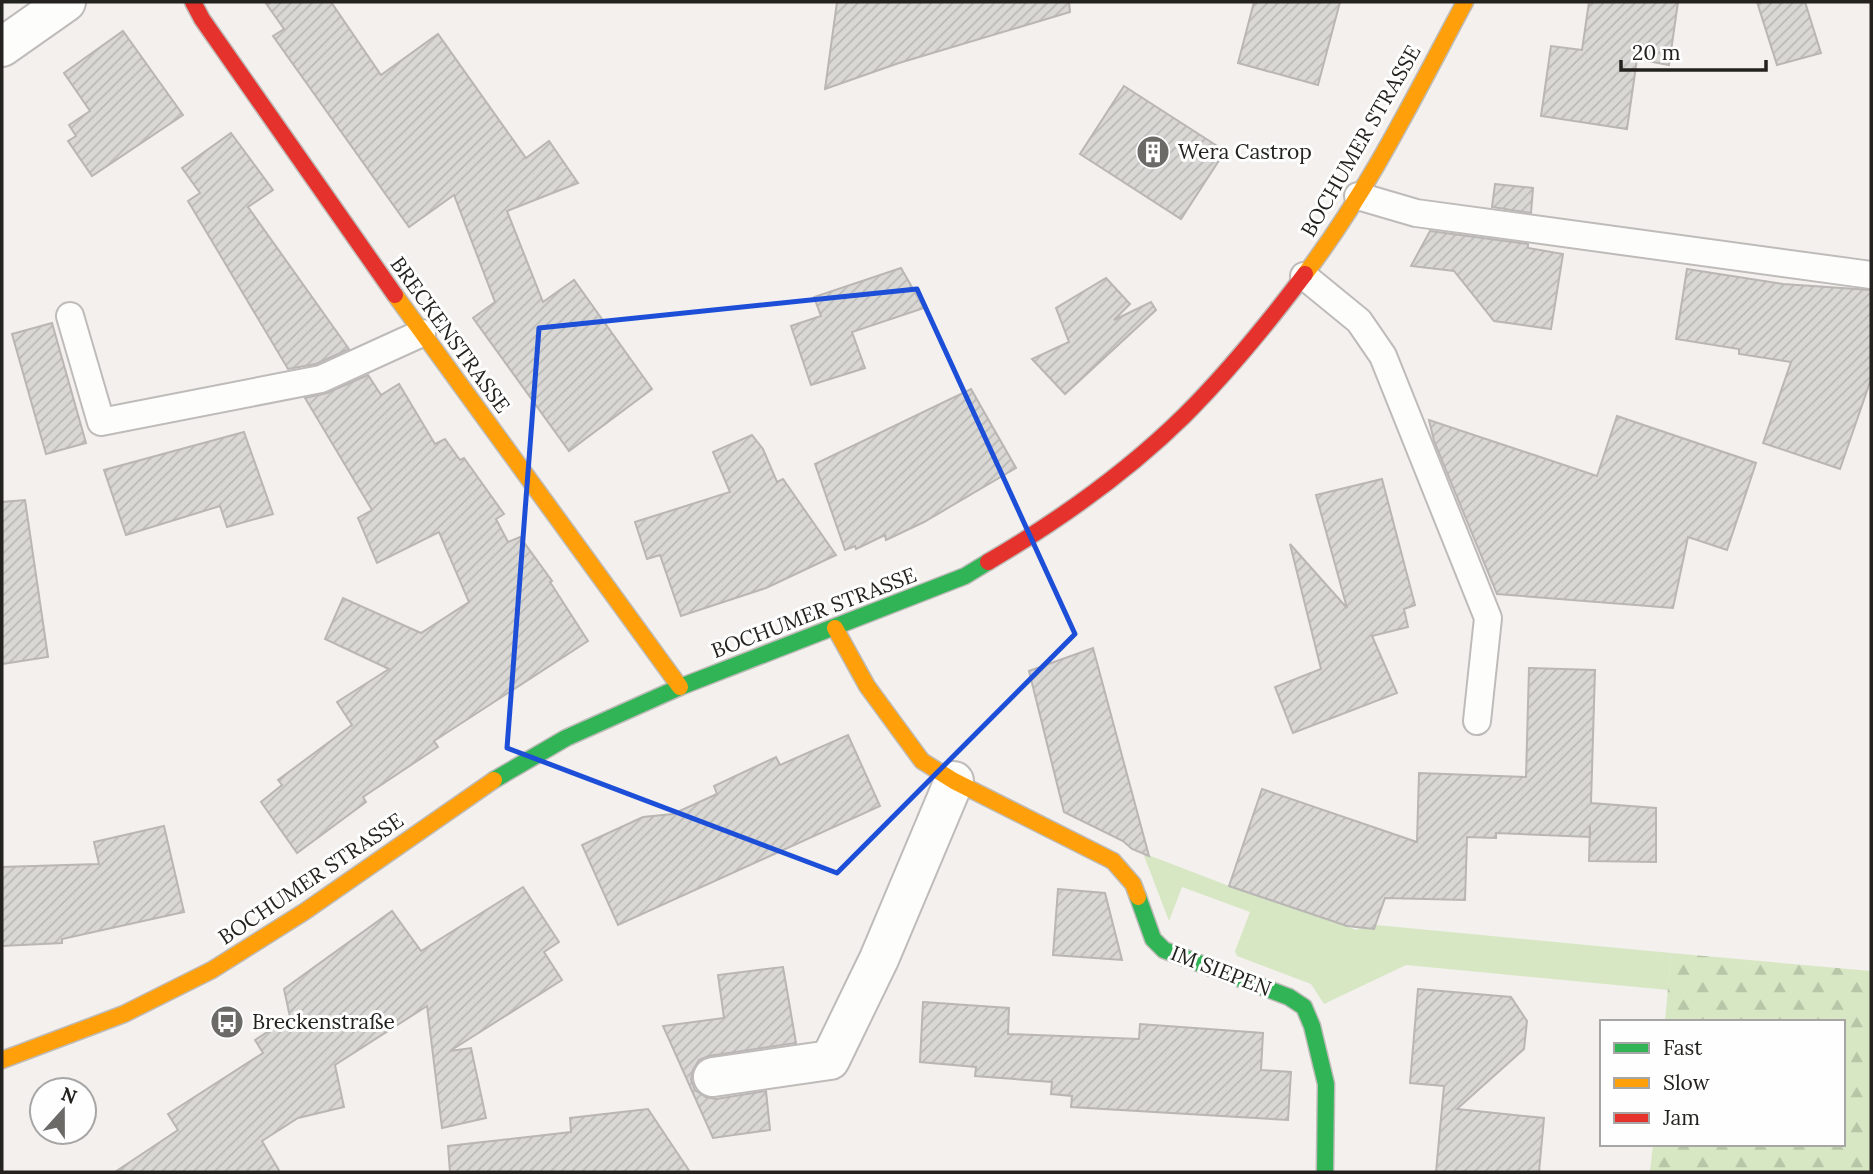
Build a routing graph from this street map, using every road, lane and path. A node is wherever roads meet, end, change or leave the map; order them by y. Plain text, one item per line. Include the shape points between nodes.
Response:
1 (66, 2) edge
2 (193, 2) edge
3 (1465, 2) edge
4 (2, 47) edge
5 (1358, 197) junction
6 (1871, 275) edge
7 (1304, 276) junction
8 (70, 316) dead end
9 (422, 333) junction
10 (835, 628) junction
11 (680, 687) junction
12 (1477, 721) dead end
13 (954, 781) junction
14 (2, 1060) edge
15 (713, 1077) dead end
16 (1325, 1172) edge

1 - 4 street
2 - 9 main road, BRECKENSTRASSE
3 - 5 main road, BOCHUMER STRASSE
5 - 6 lane via 1416,213
5 - 7 main road, BOCHUMER STRASSE
7 - 10 main road, BOCHUMER STRASSE via 1184,416 1094,492 965,576
7 - 12 lane via 1359,321 1383,356 1488,618
8 - 9 lane via 101,422 321,379
9 - 11 main road, BRECKENSTRASSE
10 - 11 main road, BOCHUMER STRASSE
10 - 13 main road, IM SIEPEN via 867,686 922,761
11 - 14 main road, BOCHUMER STRASSE via 566,738 487,784 212,971 124,1014
13 - 15 street via 879,959 830,1060
13 - 16 main road, IM SIEPEN via 1113,861 1133,884 1153,939 1164,950 1289,997 1304,1007 1326,1084

